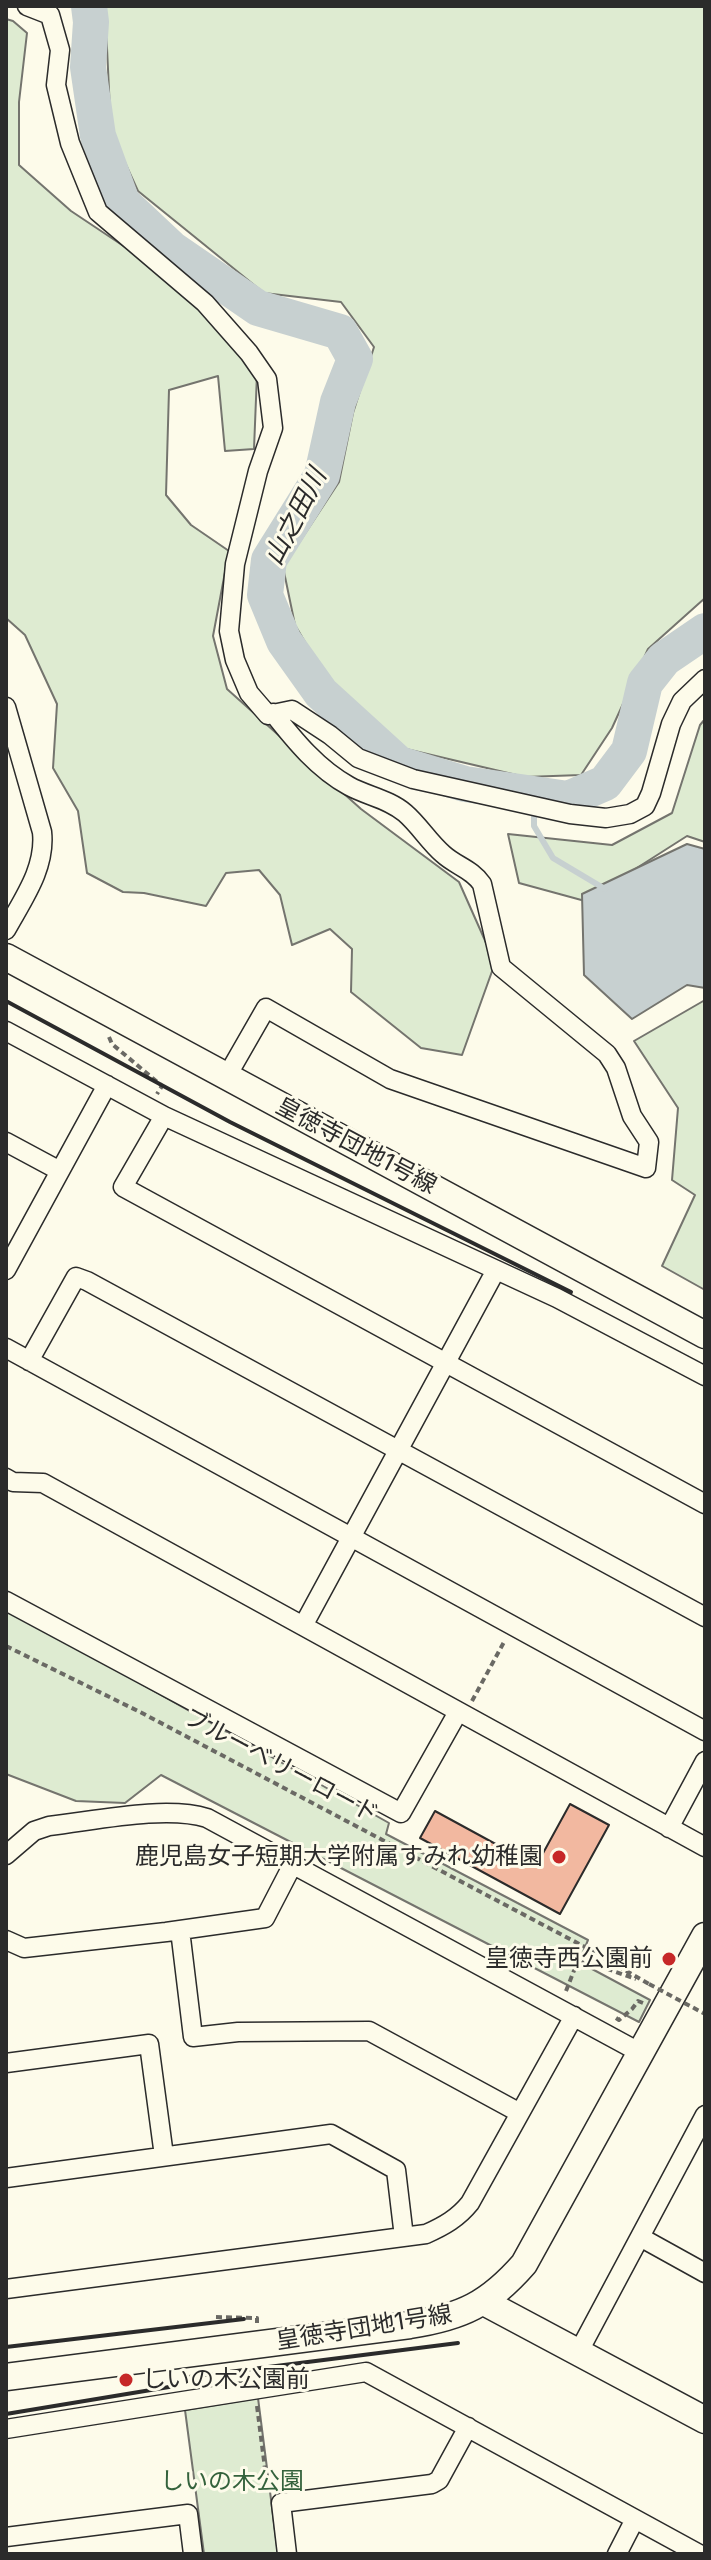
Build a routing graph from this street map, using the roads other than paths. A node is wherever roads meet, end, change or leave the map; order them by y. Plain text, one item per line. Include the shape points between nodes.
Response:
1 (27, 6) edge
2 (705, 679) edge
3 (6, 707) edge
4 (273, 713) junction
5 (6, 930) edge
6 (6, 957) edge
7 (6, 1031) edge
8 (227, 1076) junction
9 (107, 1085) junction
10 (157, 1109) junction
11 (6, 1142) edge
12 (60, 1171) junction
13 (8, 1261) edge
14 (496, 1270) junction
15 (705, 1335) edge
16 (6, 1348) edge
17 (29, 1361) junction
18 (446, 1363) junction
19 (705, 1376) edge
20 (398, 1450) junction
21 (6, 1478) edge
22 (705, 1504) edge
23 (351, 1537) junction
24 (6, 1601) edge
25 (705, 1617) edge
26 (303, 1626) junction
27 (461, 1714) junction
28 (705, 1731) edge
29 (705, 1761) edge
30 (669, 1828) junction
31 (705, 1847) edge
32 (6, 1855) edge
33 (293, 1864) junction
34 (180, 1930) junction
35 (705, 1936) edge
36 (6, 1940) edge
37 (574, 2016) junction
38 (639, 2052) junction
39 (6, 2063) edge
40 (520, 2113) junction
41 (704, 2121) edge
42 (164, 2156) junction
43 (6, 2178) edge
44 (404, 2237) junction
45 (640, 2237) junction
46 (705, 2273) edge
47 (6, 2289) edge
48 (484, 2302) junction
49 (578, 2353) junction
50 (6, 2377) edge
51 (705, 2420) edge
52 (468, 2427) junction
53 (6, 2429) edge
54 (635, 2519) junction
55 (6, 2537) edge
56 (193, 2554) edge
57 (287, 2554) edge
58 (617, 2554) edge
59 (699, 2554) edge

1 - 4 street via 50,15 60,50 56,85 70,143 98,212 205,303 267,379 273,428 235,564 229,631 249,693 268,715
2 - 4 street via 682,701 671,724 645,806 606,818 413,779 358,758 292,710
3 - 5 street via 44,845 34,878
4 - 8 street via 319,765 404,812 444,855 476,874 501,967 607,1054 632,1116 649,1142 646,1168 390,1079 266,1008
6 - 8 street, 皇徳寺団地1号線
7 - 9 street
8 - 15 street, 皇徳寺団地1号線
9 - 10 street
9 - 12 street
10 - 14 street
10 - 18 street via 123,1187
11 - 12 street
12 - 13 street
14 - 18 street
14 - 19 street
16 - 17 street
17 - 20 street via 76,1277
17 - 23 street
18 - 20 street
18 - 22 street
20 - 23 street
20 - 25 street
21 - 26 street via 43,1483
23 - 26 street
23 - 28 street
24 - 27 street via 401,1813
26 - 27 street
27 - 30 street
29 - 30 street
30 - 31 street
32 - 33 street via 34,1831 49,1826 195,1814
33 - 34 street via 265,1918
33 - 37 street
34 - 36 street via 24,1948
34 - 40 street via 193,2037 369,2031
35 - 38 street, 皇徳寺団地1号線
37 - 38 street
37 - 40 street
38 - 48 street, 皇徳寺団地1号線 via 524,2264
39 - 42 street via 149,2044
40 - 44 street via 459,2216 426,2234
41 - 45 street
42 - 43 street
42 - 44 street via 331,2134 396,2170
44 - 47 street
45 - 46 street
45 - 49 street
48 - 49 street
48 - 50 street, 皇徳寺団地1号線 via 410,2325
49 - 51 street
52 - 53 street via 366,2372
52 - 54 street
52 - 57 street via 432,2484 281,2503
54 - 58 street
54 - 59 street
55 - 56 street via 188,2514

